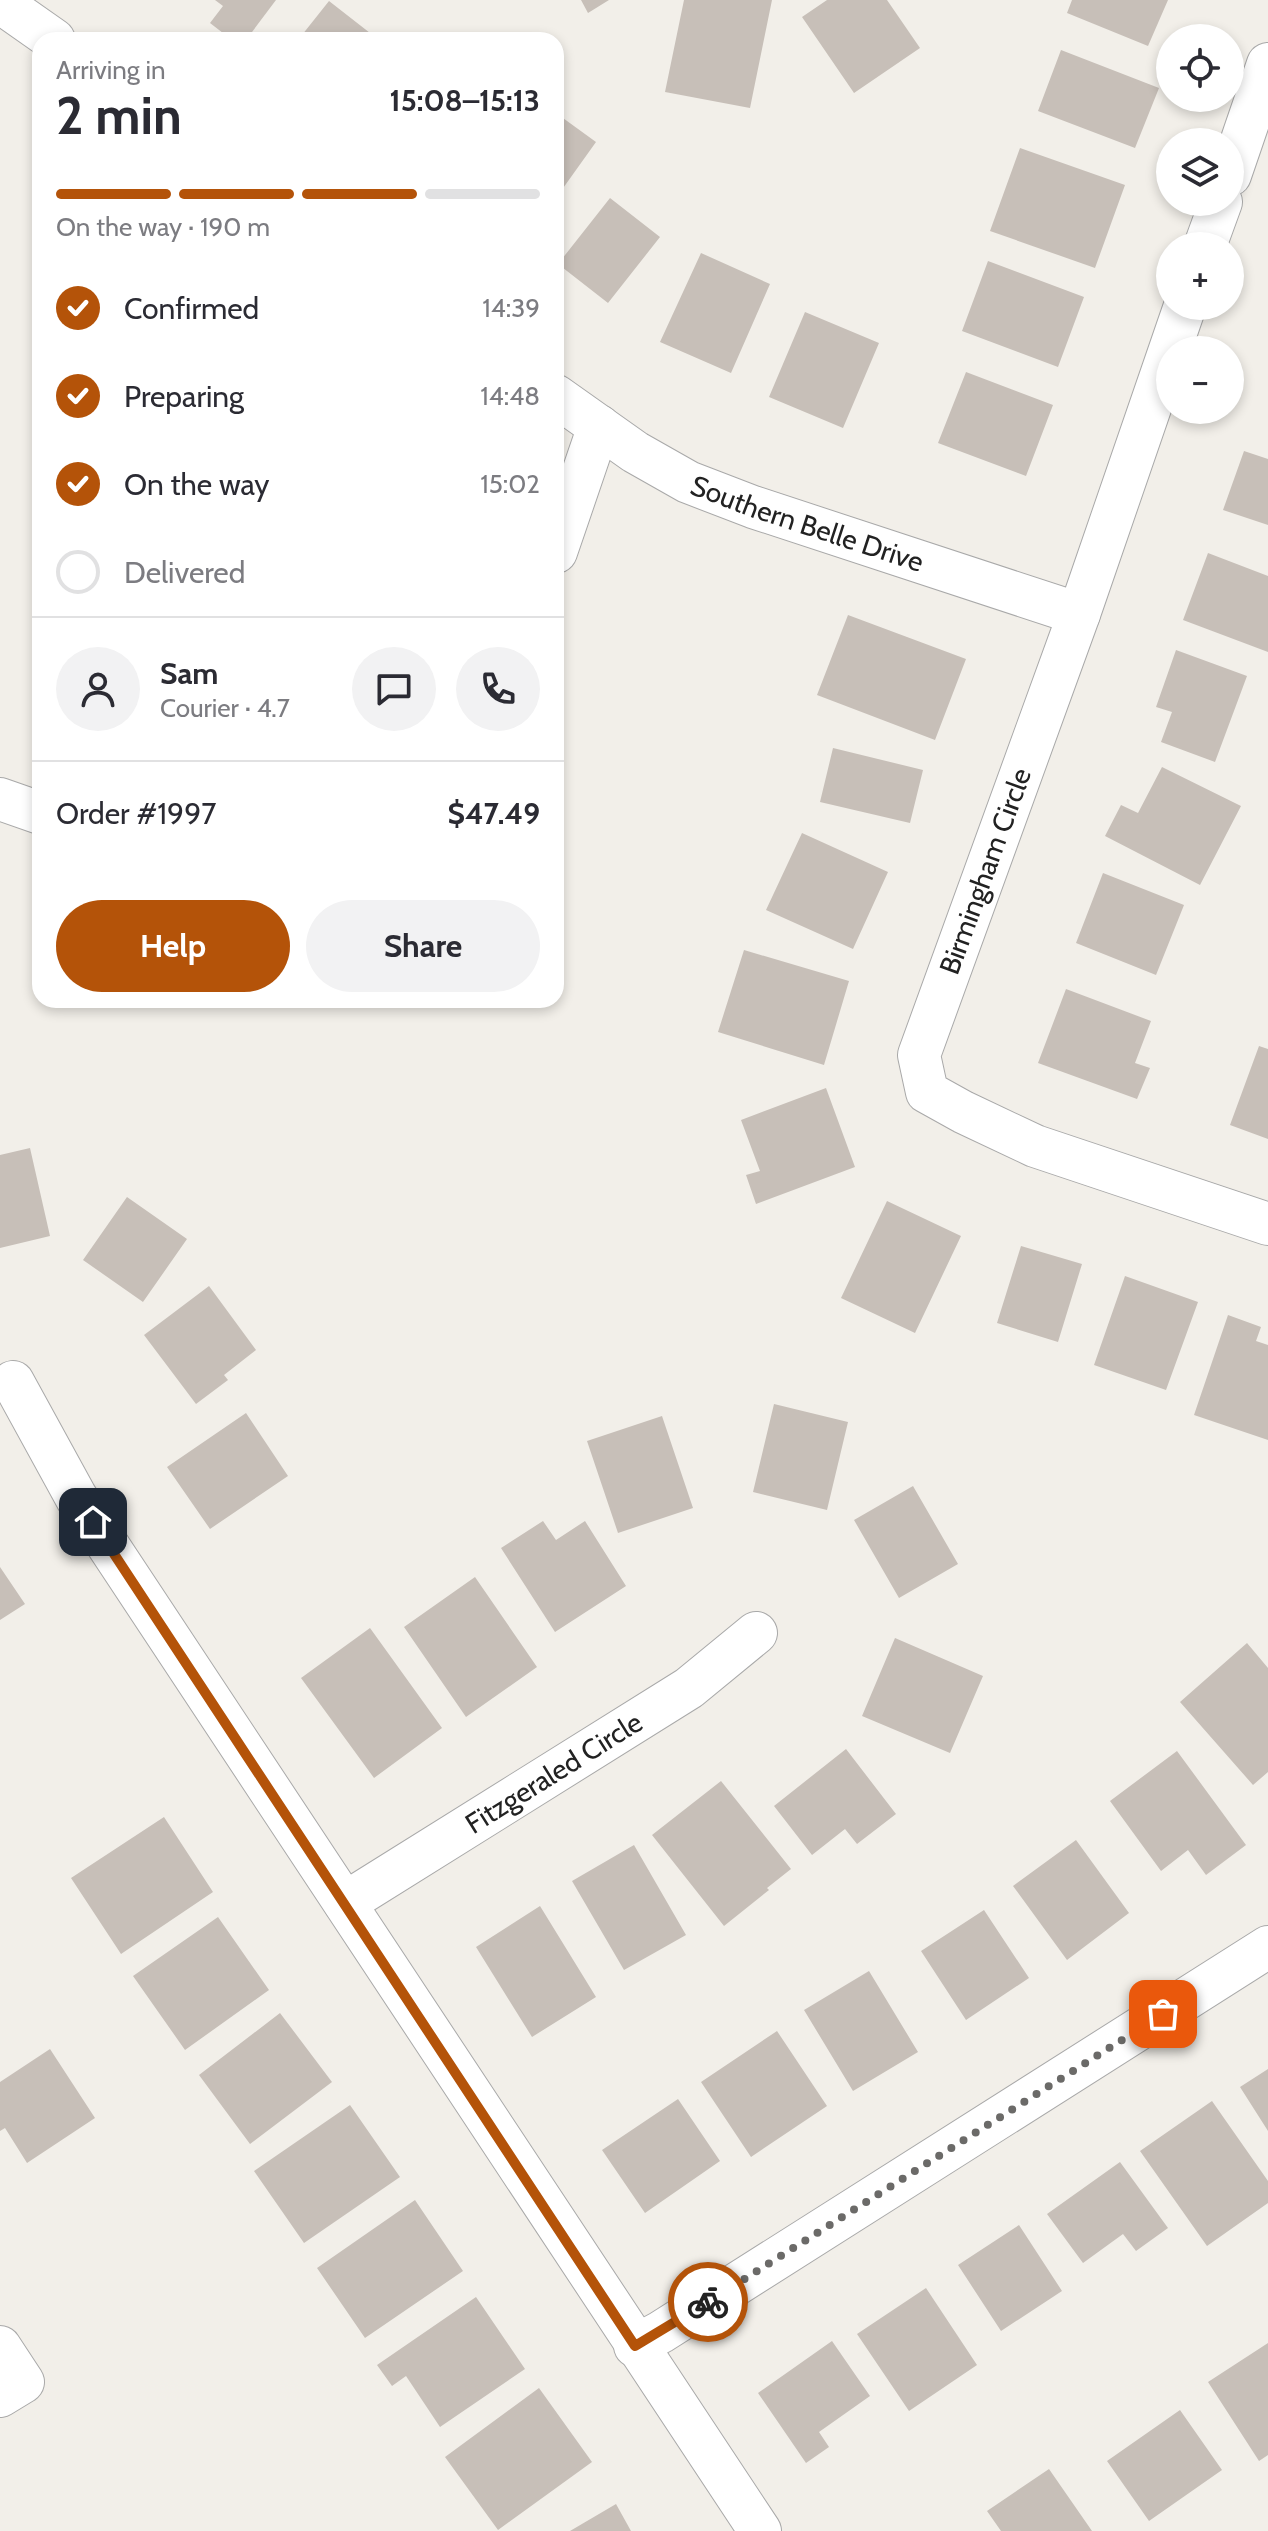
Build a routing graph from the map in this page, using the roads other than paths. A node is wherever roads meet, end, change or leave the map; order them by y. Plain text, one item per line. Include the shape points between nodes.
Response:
1 (0, 2) edge
2 (43, 32) edge
3 (1268, 64) edge
4 (1244, 134) edge
5 (1180, 320) edge
6 (564, 402) edge
7 (599, 426) junction
8 (564, 529) edge
9 (1079, 614) junction
10 (0, 799) edge
11 (32, 810) edge
12 (1268, 1224) edge
13 (13, 1382) dead end
14 (756, 1633) dead end
15 (345, 1903) junction
16 (1268, 1947) edge
17 (635, 2346) junction
18 (0, 2347) edge
19 (0, 2396) edge
20 (760, 2531) edge

1 - 2 street
3 - 4 street
5 - 9 street, Birmingham Circle
6 - 7 street, Southern Belle Drive
7 - 8 street
7 - 9 street, Southern Belle Drive via 688,482
9 - 12 street, Birmingham Circle via 919,1055 927,1092 1035,1146
10 - 11 street
13 - 15 street via 76,1497
14 - 15 street, Fitzgeraled Circle via 689,1688
15 - 17 street
16 - 17 street
17 - 20 street
18 - 19 street via 23,2382

